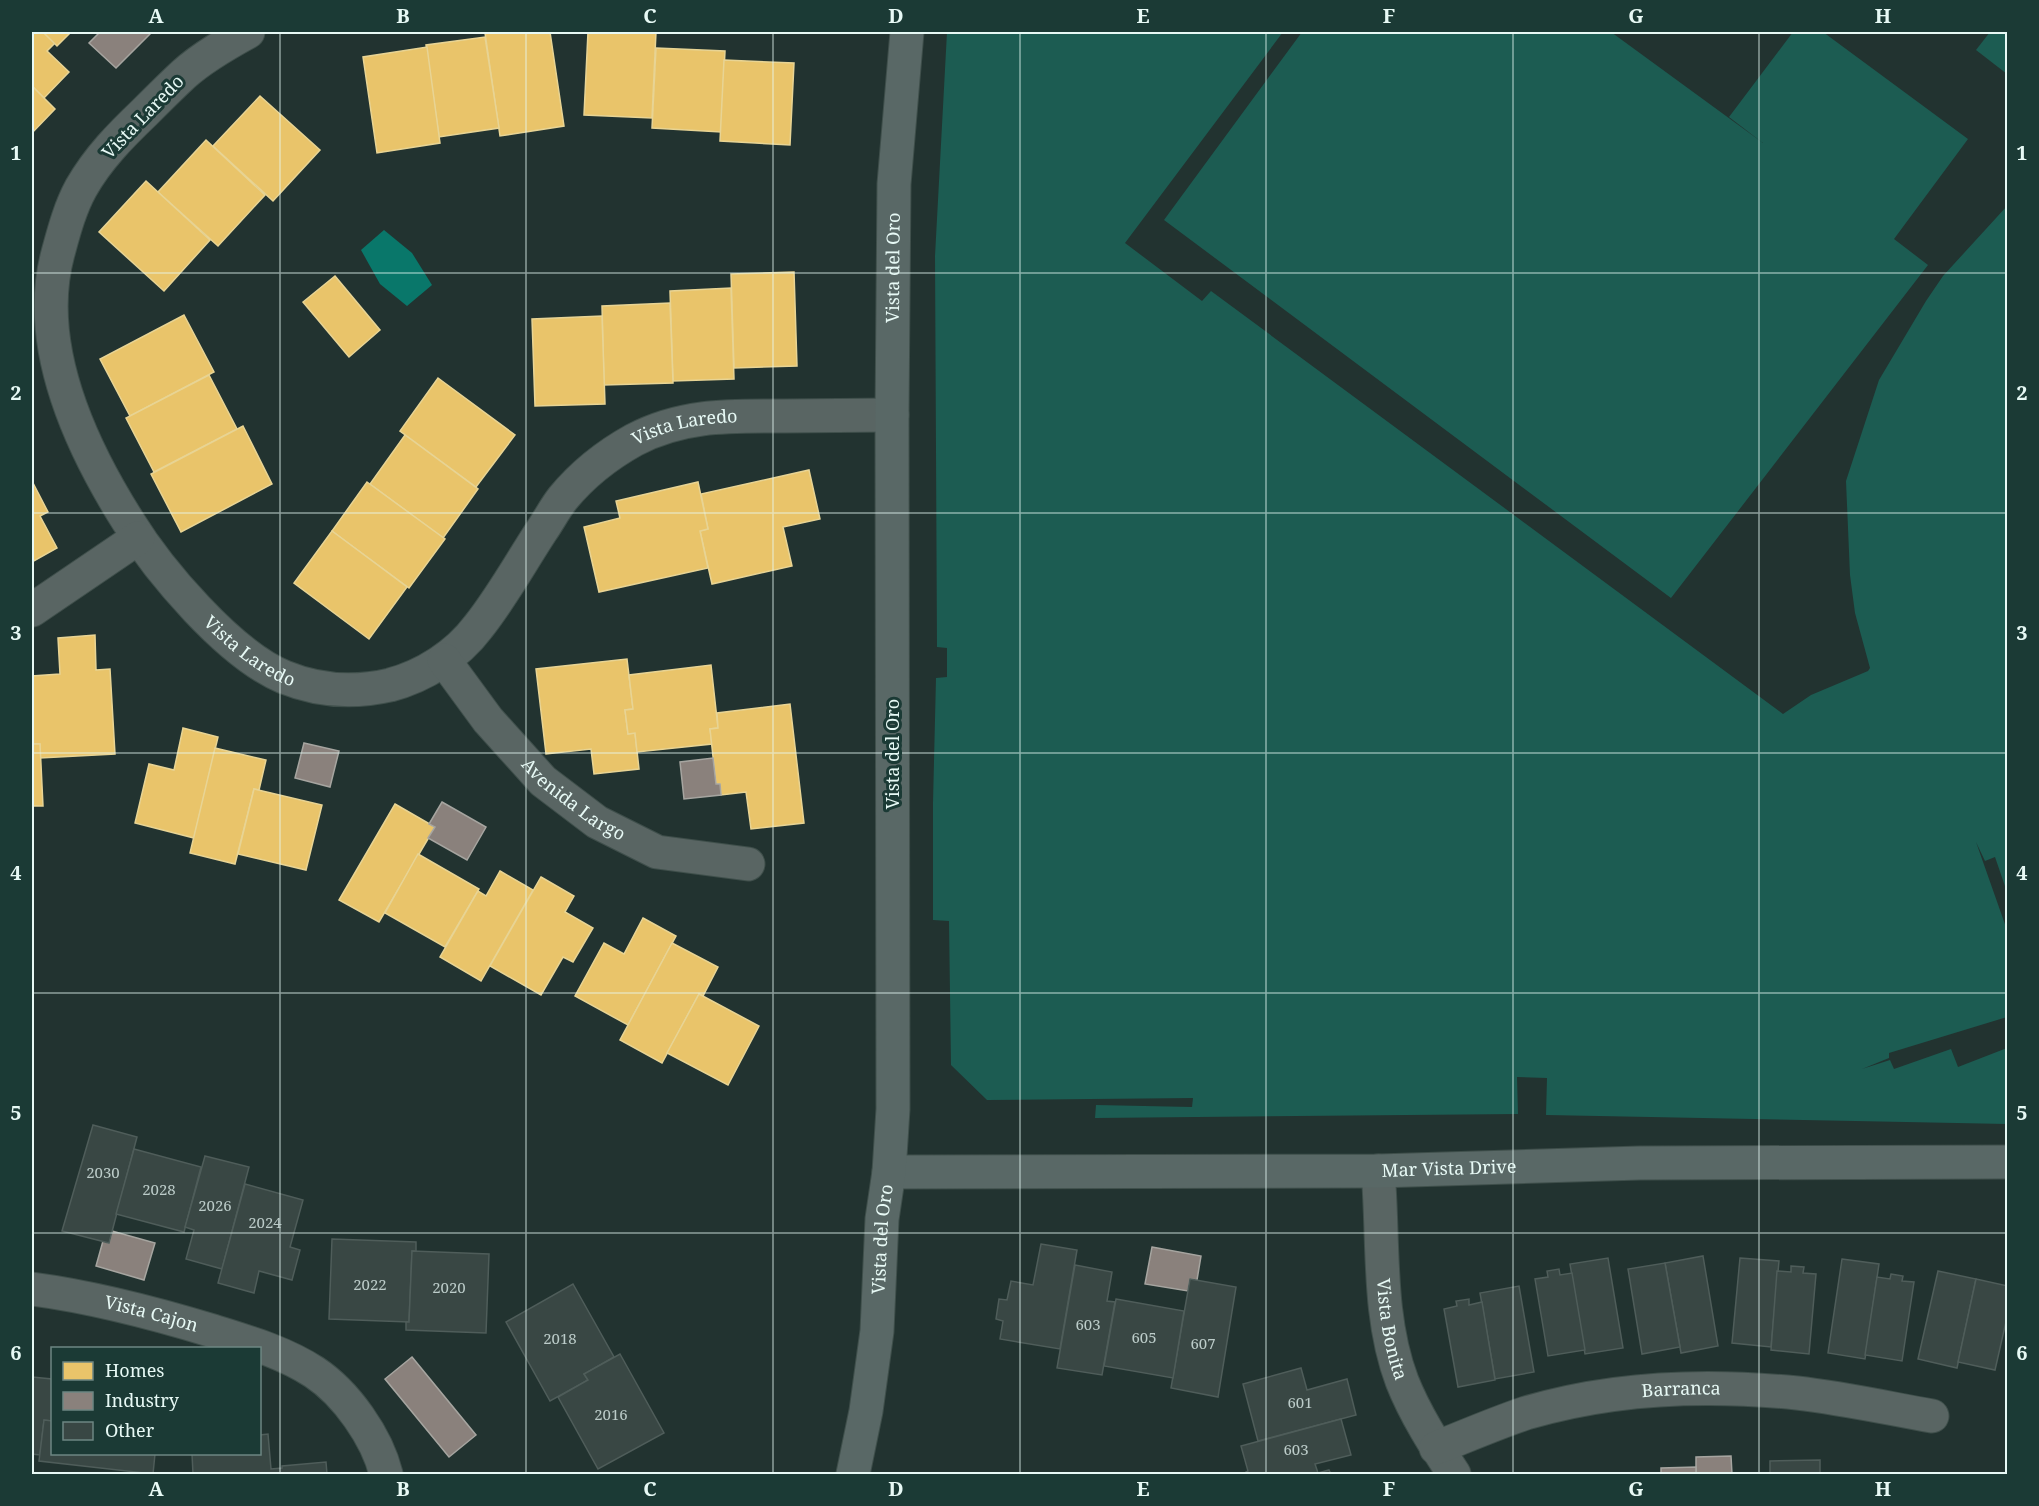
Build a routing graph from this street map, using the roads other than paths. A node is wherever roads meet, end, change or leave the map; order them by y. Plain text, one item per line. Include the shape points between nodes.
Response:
1 (248, 32) edge
2 (907, 32) edge
3 (892, 415) junction
4 (138, 538) junction
5 (32, 610) edge
6 (444, 660) junction
7 (748, 864) dead end
8 (2007, 1162) edge
9 (1378, 1171) junction
10 (889, 1172) junction
11 (32, 1289) edge
12 (1932, 1416) dead end
13 (1436, 1448) junction
14 (386, 1474) edge
15 (854, 1474) edge
16 (1454, 1474) edge

1 - 4 street, Vista Laredo via 186,72 110,147 80,189 55,262 51,317 60,380 91,455
2 - 3 street, Vista del Oro via 894,184
3 - 6 street, Vista Laredo via 712,416 667,426 634,440 595,466 562,499 477,630
3 - 10 street, Vista del Oro via 893,1109
4 - 5 street
4 - 6 street, Vista Laredo via 207,620 255,660 284,677 324,689 367,690 407,680
6 - 7 street, Avenida Largo via 488,720 543,781 597,822 657,852
8 - 9 street, Mar Vista Drive via 1640,1163
9 - 10 street, Mar Vista Drive
9 - 13 street, Vista Bonita via 1382,1280 1391,1343 1402,1381
10 - 15 street, Vista del Oro via 882,1220 877,1331
11 - 14 street, Vista Cajon via 158,1315 273,1350 315,1373 344,1399 368,1430
12 - 13 street, Barranca via 1799,1393 1730,1388 1661,1390 1592,1398 1525,1414
13 - 16 street, Vista Bonita

